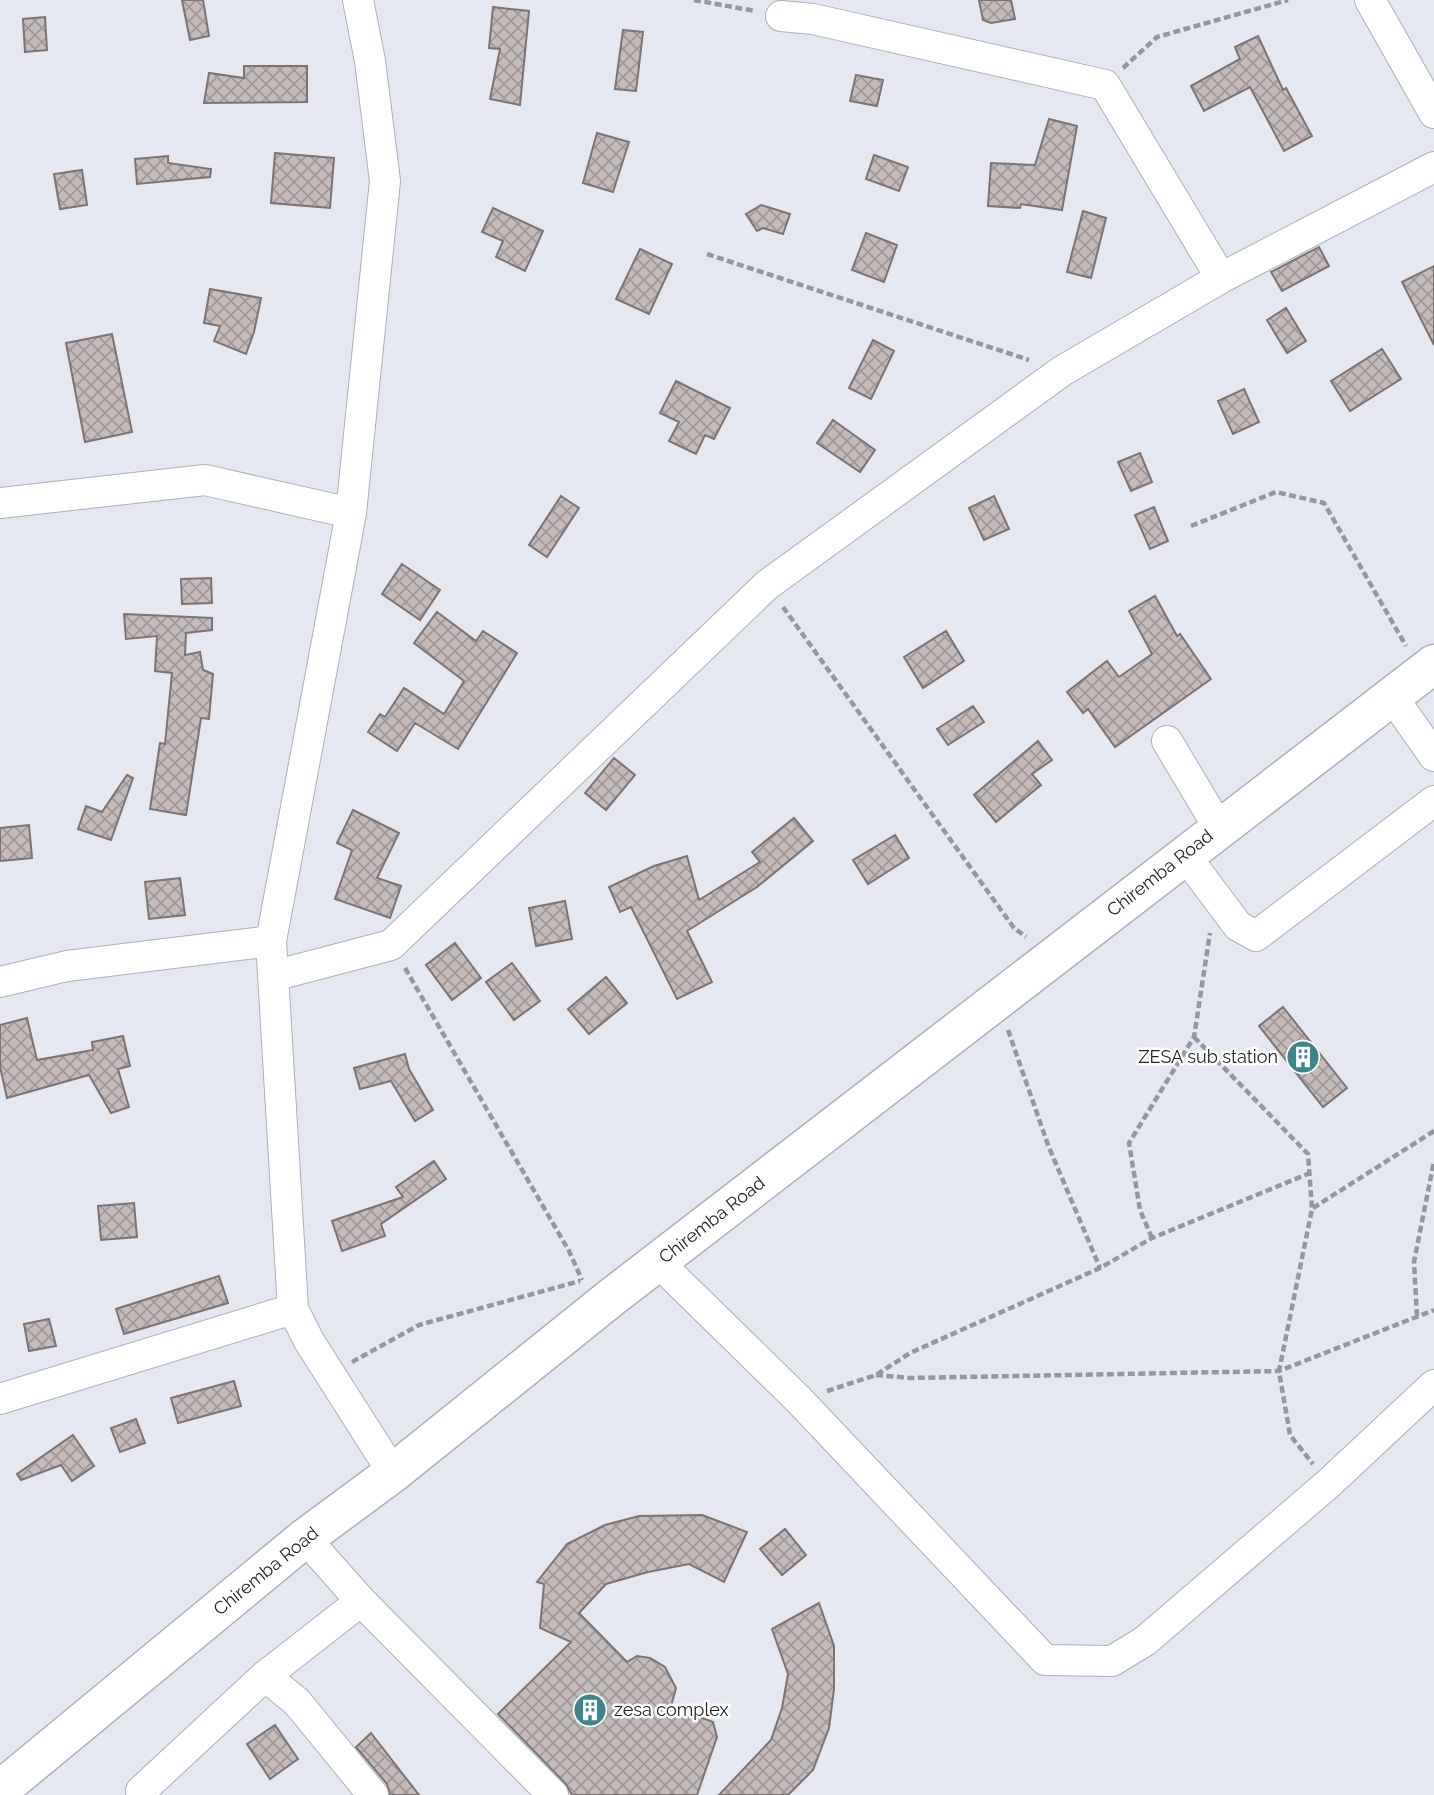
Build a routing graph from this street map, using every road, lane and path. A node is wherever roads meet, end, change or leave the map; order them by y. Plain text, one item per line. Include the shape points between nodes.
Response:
1 (358, 0) edge
2 (694, 0) edge
3 (1288, 0) edge
4 (1370, 0) edge
5 (781, 16) joint
6 (1105, 85) junction
7 (1434, 113) edge
8 (1434, 167) edge
9 (707, 254) dead end
10 (1221, 278) junction
11 (1062, 371) junction
12 (0, 503) edge
13 (351, 513) junction
14 (1191, 526) dead end
15 (767, 585) junction
16 (1415, 679) edge
17 (1167, 741) dead end
18 (1434, 756) edge
19 (1434, 801) edge
20 (1219, 828) junction
21 (1184, 854) junction
22 (1215, 897) junction
23 (271, 942) junction
24 (391, 945) junction
25 (1052, 957) junction
26 (273, 976) junction
27 (0, 982) edge
28 (998, 1000) junction
29 (1194, 1037) junction
30 (1434, 1131) edge
31 (1434, 1161) edge
32 (1310, 1173) junction
33 (1312, 1209) junction
34 (1152, 1238) junction
35 (657, 1262) junction
36 (1100, 1268) junction
37 (597, 1289) junction
38 (293, 1309) junction
39 (1434, 1311) edge
40 (1417, 1316) junction
41 (1279, 1371) junction
42 (330, 1375) junction
43 (876, 1375) junction
44 (1434, 1385) edge
45 (0, 1399) edge
46 (799, 1400) junction
47 (393, 1473) junction
48 (1328, 1484) junction
49 (305, 1538) junction
50 (361, 1601) junction
51 (265, 1676) junction
52 (5, 1778) edge
53 (144, 1795) edge
54 (373, 1795) edge
55 (553, 1795) edge

1 - 13 street via 385,181
2 - 5 path
3 - 6 path via 1157,37
4 - 7 street
5 - 6 street via 813,19
6 - 10 street
8 - 10 street
9 - 11 path
10 - 11 street
11 - 15 street
12 - 13 street via 205,480
13 - 23 street
14 - 16 path via 1276,492 1324,503 1410,653
15 - 24 street
15 - 25 path via 1014,929
16 - 18 street
16 - 20 main road, Chiremba Road
17 - 20 street
19 - 22 street via 1256,936 1238,926
20 - 21 main road, Chiremba Road
21 - 22 street
21 - 25 main road, Chiremba Road
22 - 29 path
23 - 26 street
23 - 27 street via 67,966
24 - 26 street
24 - 37 path via 569,1251
25 - 28 main road, Chiremba Road
26 - 38 street
28 - 35 main road, Chiremba Road
28 - 36 path via 1048,1144
29 - 32 path via 1308,1154
29 - 34 path via 1129,1143 1140,1210
30 - 33 path
31 - 40 path via 1413,1262
32 - 33 path
32 - 34 path
33 - 41 path
34 - 36 path
35 - 37 main road, Chiremba Road
35 - 46 street
36 - 43 path via 910,1353
37 - 42 path via 419,1325
37 - 47 main road, Chiremba Road
38 - 42 street
38 - 45 street
39 - 40 path
40 - 41 path
41 - 43 path
41 - 48 path via 1290,1434
42 - 47 street
43 - 46 path
44 - 48 street
46 - 48 street via 1045,1660 1112,1661 1145,1641
47 - 49 main road, Chiremba Road
49 - 50 street
49 - 52 main road, Chiremba Road
50 - 51 street
50 - 55 street
51 - 53 street via 141,1791
51 - 54 street via 297,1702

